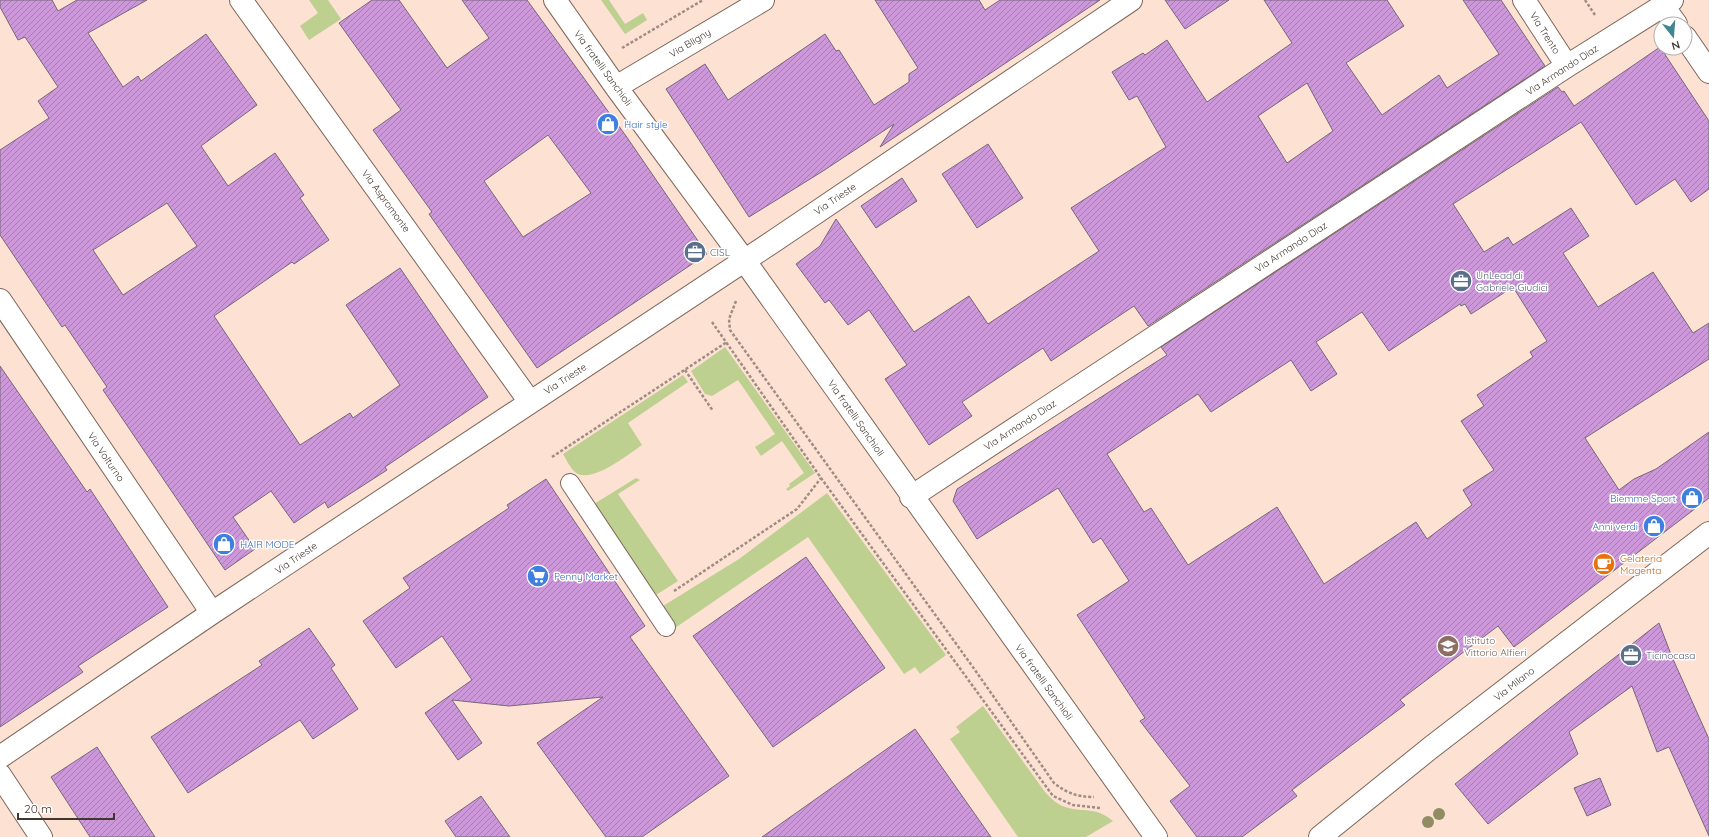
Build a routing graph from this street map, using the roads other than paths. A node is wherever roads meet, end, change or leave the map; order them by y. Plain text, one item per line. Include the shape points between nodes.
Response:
1 (241, 0) edge
2 (555, 0) edge
3 (764, 0) edge
4 (1130, 0) edge
5 (1524, 0) edge
6 (1668, 3) edge
7 (1673, 16) edge
8 (1693, 49) edge
9 (1567, 66) junction
10 (1709, 72) edge
11 (616, 87) junction
12 (749, 267) junction
13 (0, 300) edge
14 (530, 402) junction
15 (570, 483) dead end
16 (912, 497) junction
17 (1709, 533) edge
18 (212, 613) junction
19 (666, 627) dead end
20 (0, 757) edge
21 (0, 775) edge
22 (41, 837) edge
23 (1156, 837) edge
24 (1320, 837) edge

1 - 14 street, Via Aspromonte
2 - 11 street, Via fratelli Sanchioli
3 - 11 street, Via Bligny
4 - 12 street, Via Trieste
5 - 9 street, Via Trento
6 - 7 street
6 - 9 street, Via Armando Diaz
8 - 10 street
9 - 16 street, Via Armando Diaz
11 - 12 street, Via fratelli Sanchioli
12 - 14 street, Via Trieste
12 - 16 street, Via fratelli Sanchioli
13 - 18 street, Via Volturno
14 - 18 street, Via Trieste
15 - 19 lane
16 - 23 street, Via fratelli Sanchioli
17 - 24 street, Via Milano via 1429,749
18 - 20 street, Via Trieste
21 - 22 street

